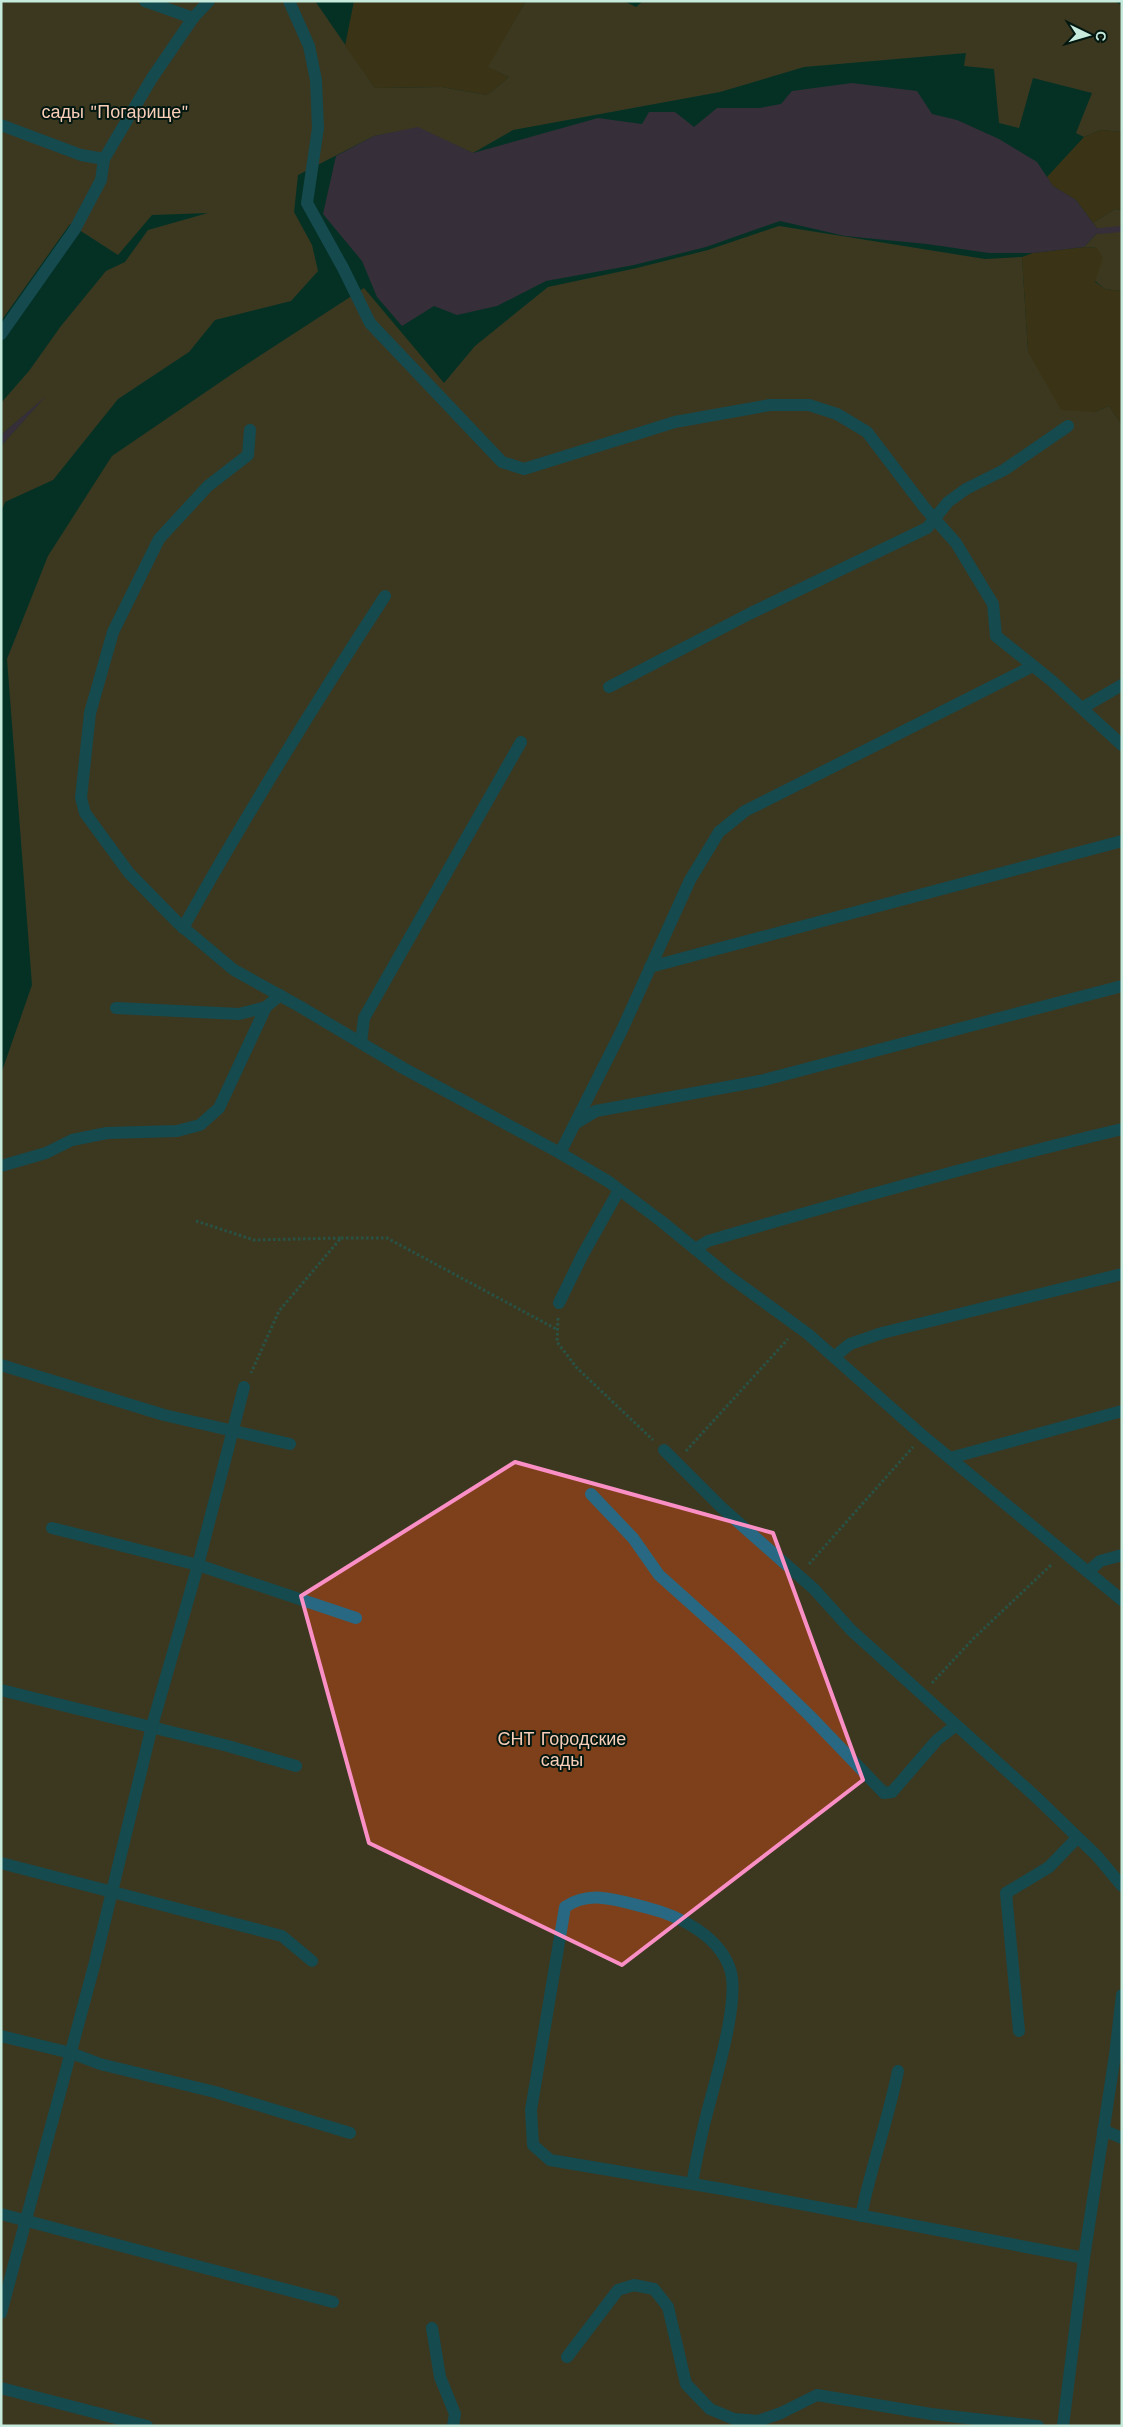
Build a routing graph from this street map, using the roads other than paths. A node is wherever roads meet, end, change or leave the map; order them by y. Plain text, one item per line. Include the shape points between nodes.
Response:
1 (145, 1) edge
2 (209, 1) edge
3 (289, 1) edge
4 (193, 18) junction
5 (1, 125) edge
6 (104, 159) junction
7 (1, 334) edge
8 (1068, 426) dead end
9 (250, 430) dead end
10 (933, 518) junction
11 (385, 596) dead end
12 (1033, 666) junction
13 (1122, 686) edge
14 (609, 687) dead end
15 (1082, 708) junction
16 (521, 742) dead end
17 (1122, 745) edge
18 (1122, 840) edge
19 (184, 928) junction
20 (650, 967) junction
21 (1122, 986) edge
22 (280, 995) junction
23 (266, 1007) junction
24 (116, 1008) dead end
25 (362, 1043) junction
26 (576, 1122) junction
27 (1122, 1129) edge
28 (560, 1153) junction
29 (1, 1166) edge
30 (619, 1190) junction
31 (695, 1249) junction
32 (1122, 1274) edge
33 (559, 1303) road end
34 (834, 1357) junction
35 (1, 1365) edge
36 (244, 1387) road end
37 (1122, 1411) edge
38 (234, 1430) junction
39 (290, 1444) dead end
40 (664, 1450) road end
41 (950, 1458) junction
42 (591, 1494) dead end
43 (52, 1528) dead end
44 (1122, 1555) edge
45 (198, 1565) junction
46 (1089, 1571) junction
47 (1122, 1600) edge
48 (356, 1618) dead end
49 (1, 1690) edge
50 (152, 1726) junction
51 (955, 1726) junction
52 (296, 1766) dead end
53 (1077, 1838) junction
54 (1, 1863) edge
55 (1122, 1886) edge
56 (112, 1894) junction
57 (312, 1961) dead end
58 (1122, 1995) edge
59 (1019, 2031) dead end
60 (1, 2036) edge
61 (71, 2053) junction
62 (898, 2071) dead end
63 (1104, 2130) junction
64 (350, 2132) dead end
65 (1122, 2138) edge
66 (692, 2184) junction
67 (1, 2214) edge
68 (861, 2216) junction
69 (26, 2221) junction
70 (1084, 2258) junction
71 (333, 2302) dead end
72 (1, 2313) edge
73 (432, 2328) dead end
74 (567, 2357) dead end
75 (1, 2388) edge
76 (147, 2426) edge
77 (453, 2426) edge
78 (1038, 2426) edge
79 (1064, 2426) edge

1 - 4 street
2 - 4 street
3 - 10 street via 309,46 316,80 318,128 307,203 344,268 370,323 502,462 524,469 675,422 770,405 810,405 837,414 867,432
4 - 6 street via 152,78
5 - 6 street via 80,155
6 - 7 street via 101,180 75,229
8 - 10 street via 1004,470 966,489
9 - 19 street via 248,454 208,486 158,539 113,632 90,714 82,798 85,813 129,873
10 - 12 street via 956,543 993,604 996,636
10 - 14 street via 927,528 749,614
11 - 19 street via 312,708
12 - 15 street
12 - 20 street via 745,811 720,832 690,880
13 - 15 street
15 - 17 street
16 - 25 street via 364,1018
18 - 20 street
19 - 22 street via 234,970
20 - 26 street
21 - 26 street via 760,1081 596,1111
22 - 23 street
22 - 25 street
23 - 24 street via 239,1014
23 - 29 street via 219,1108 200,1125 177,1131 107,1133 72,1140 46,1154
25 - 28 street
26 - 28 street
27 - 31 street via 1015,1154 844,1201 708,1241
28 - 30 street
30 - 31 street
30 - 33 street
31 - 34 street
32 - 34 street via 882,1333 850,1344
34 - 41 street
35 - 38 street via 164,1415
36 - 38 street
37 - 41 street
38 - 39 street
38 - 45 street
40 - 51 street
41 - 46 street
42 - 51 street via 633,1538 659,1575 735,1643 884,1794 892,1792 937,1740
43 - 45 street
44 - 46 street via 1100,1561
45 - 48 street
45 - 50 street
46 - 47 street
49 - 50 street
50 - 52 street
50 - 56 street
51 - 53 street
53 - 55 street
53 - 59 street via 1049,1868 1006,1893
54 - 56 street
56 - 57 street via 154,1901 282,1936
56 - 61 street
58 - 63 street
60 - 61 street
61 - 64 street via 100,2064 215,2092
61 - 69 street
62 - 68 street
63 - 65 street
63 - 70 street
66 - 66 street via 732,2002 730,1970 719,1949 696,1927 653,1909 601,1897 576,1899 565,1907 556,1950 531,2110 533,2145 550,2160
66 - 68 street
67 - 69 street
68 - 70 street
69 - 71 street
69 - 72 street
70 - 79 street
73 - 77 street via 440,2377 455,2414
74 - 78 street via 618,2290 634,2286 654,2289 668,2307 686,2384 710,2408 734,2419 758,2421 817,2395 931,2414
75 - 76 street

